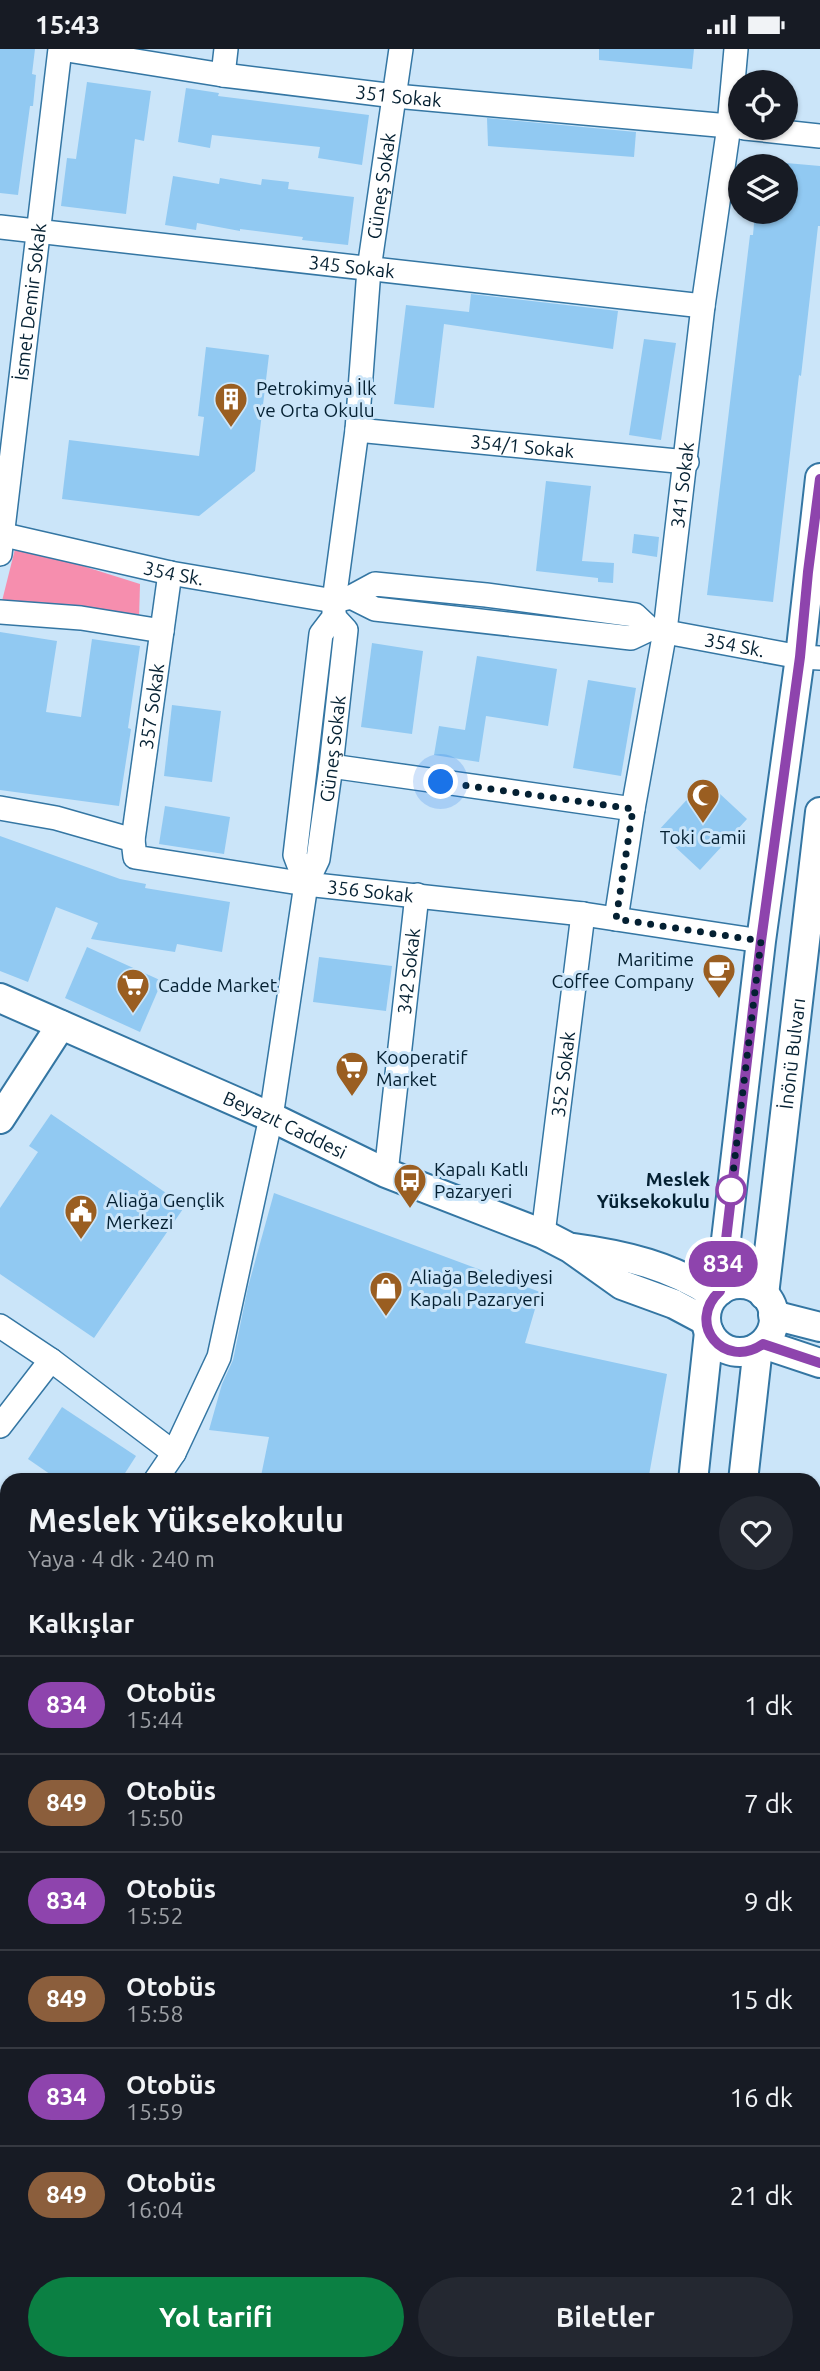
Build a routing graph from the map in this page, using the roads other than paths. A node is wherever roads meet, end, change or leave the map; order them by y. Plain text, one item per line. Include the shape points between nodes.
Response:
1 (60, 49) edge
2 (226, 49) edge
3 (401, 49) edge
4 (736, 49) edge
5 (737, 70) edge
6 (223, 75) junction
7 (395, 96) junction
8 (728, 126) edge
9 (798, 134) edge
10 (820, 136) edge
11 (735, 140) edge
12 (0, 227) edge
13 (38, 232) junction
14 (369, 269) junction
15 (703, 306) junction
16 (357, 430) junction
17 (687, 462) junction
18 (820, 478) edge
19 (1, 541) edge
20 (170, 573) junction
21 (340, 605) junction
22 (0, 612) edge
23 (658, 630) junction
24 (162, 631) junction
25 (810, 658) edge
26 (331, 766) junction
27 (0, 809) edge
28 (633, 809) junction
29 (820, 812) edge
30 (133, 839) junction
31 (306, 884) junction
32 (416, 895) junction
33 (583, 914) junction
34 (616, 919) junction
35 (761, 941) junction
36 (0, 997) edge
37 (61, 1025) junction
38 (271, 1117) junction
39 (0, 1119) edge
40 (386, 1174) junction
41 (543, 1234) junction
42 (570, 1248) junction
43 (717, 1293) junction
44 (769, 1305) junction
45 (0, 1326) edge
46 (707, 1327) junction
47 (820, 1327) edge
48 (760, 1345) junction
49 (51, 1360) junction
50 (820, 1363) edge
51 (0, 1426) edge
52 (174, 1453) junction
53 (160, 1473) edge
54 (694, 1473) edge
55 (744, 1473) edge

1 - 6 street, 351 Sokak
1 - 13 street, İsmet Demir Sokak
2 - 6 street
3 - 7 street, Güneş Sokak
4 - 5 street, 341 Sokak
6 - 7 street, 351 Sokak
7 - 8 street, 351 Sokak
7 - 14 street, Güneş Sokak
9 - 10 street, 351 Sokak
11 - 15 street, 341 Sokak
12 - 13 street, 345 Sokak
13 - 14 street, 345 Sokak
13 - 19 street, İsmet Demir Sokak
14 - 15 street, 345 Sokak
14 - 16 street, Güneş Sokak
15 - 17 street, 341 Sokak
16 - 17 street, 354/1 Sokak
16 - 21 street, Güneş Sokak
17 - 23 street, 341 Sokak
18 - 25 street via 808,572
19 - 20 street, 354 Sk.
20 - 21 street, 354 Sk.
20 - 24 street, 357 Sokak
21 - 23 street, 354 Sk. via 375,584 635,615
21 - 26 street, Güneş Sokak via 346,630
21 - 31 street, Güneş Sokak via 321,634 295,855
22 - 24 street
23 - 25 street, 354 Sk.
23 - 28 street, 341 Sokak
24 - 30 street, 357 Sokak
25 - 35 street
26 - 28 street
26 - 31 street, Güneş Sokak via 318,859
27 - 30 street via 56,818
28 - 34 street, 341 Sokak
29 - 44 street, İnönü Bulvarı via 774,1198
30 - 31 street, 356 Sokak via 135,857
31 - 32 street, 356 Sokak
31 - 38 street, Güneş Sokak
32 - 33 street, 356 Sokak
32 - 40 street, 342 Sokak
33 - 34 street, 356 Sokak
33 - 41 street, 352 Sokak
34 - 35 street, 356 Sokak
35 - 43 street
36 - 37 street, Beyazıt Caddesi
37 - 38 street, Beyazıt Caddesi
37 - 39 street
38 - 40 street, Beyazıt Caddesi
38 - 52 street, Güneş Sokak via 219,1357
40 - 41 street, Beyazıt Caddesi
41 - 42 street, Beyazıt Caddesi
42 - 43 street, Beyazıt Caddesi via 620,1254 689,1277
42 - 46 street, Beyazıt Caddesi via 622,1285 674,1304
43 - 44 street via 738,1284 756,1289
43 - 46 street via 706,1312
44 - 47 street
44 - 48 street via 773,1326
45 - 49 street
46 - 48 street via 721,1347 730,1351 749,1351
46 - 54 street
48 - 50 street
48 - 55 street
49 - 51 street
49 - 52 street
52 - 53 street, Güneş Sokak

